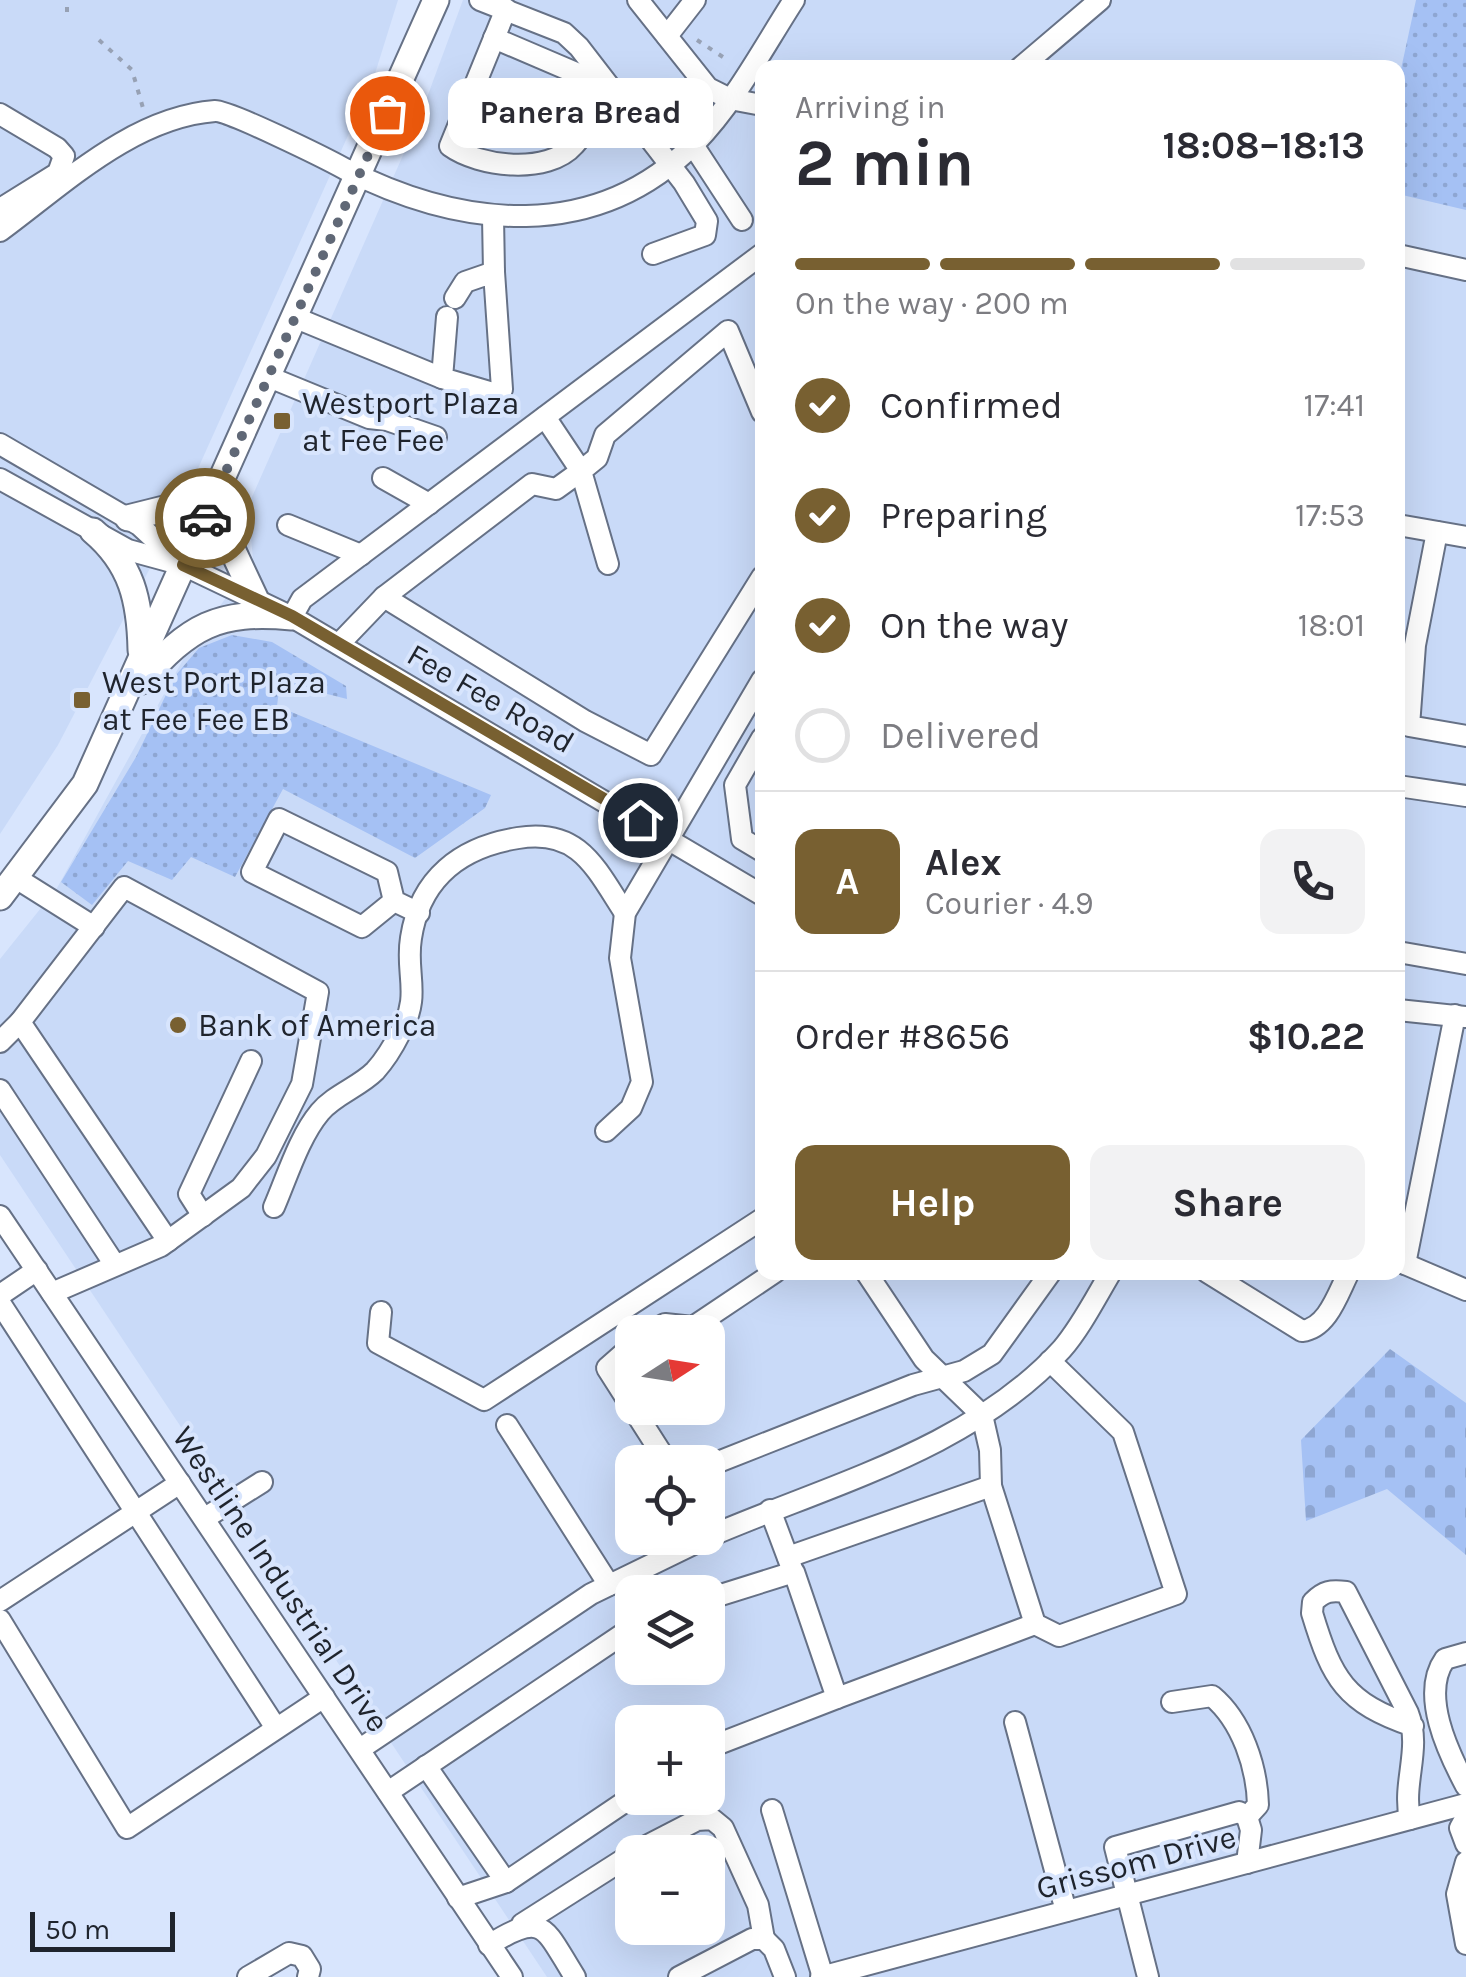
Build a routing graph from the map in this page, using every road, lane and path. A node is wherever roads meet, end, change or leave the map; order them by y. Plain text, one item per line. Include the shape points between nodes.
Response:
1 (67, 0) edge
2 (436, 0) edge
3 (480, 0) edge
4 (638, 0) edge
5 (695, 0) edge
6 (794, 0) edge
7 (1100, 0) edge
8 (506, 8) junction
9 (67, 12) dead end
10 (668, 36) junction
11 (494, 38) junction
12 (99, 40) dead end
13 (697, 40) dead end
14 (726, 59) dead end
15 (755, 60) edge
16 (755, 60) edge
17 (1029, 60) edge
18 (606, 83) junction
19 (730, 99) junction
20 (755, 104) edge
21 (0, 114) edge
22 (144, 115) dead end
23 (580, 136) junction
24 (693, 145) junction
25 (669, 164) junction
26 (360, 176) junction
27 (0, 209) edge
28 (493, 217) junction
29 (742, 220) dead end
30 (0, 230) edge
31 (653, 254) dead end
32 (1405, 257) edge
33 (755, 259) edge
34 (1466, 270) edge
35 (494, 272) junction
36 (296, 318) junction
37 (268, 377) junction
38 (442, 378) junction
39 (755, 395) edge
40 (546, 417) junction
41 (436, 437) dead end
42 (0, 444) edge
43 (582, 471) junction
44 (382, 478) dead end
45 (0, 479) edge
46 (219, 486) junction
47 (429, 504) junction
48 (128, 518) junction
49 (288, 525) dead end
50 (1405, 527) edge
51 (93, 531) junction
52 (1436, 532) junction
53 (1466, 537) edge
54 (361, 555) junction
55 (608, 564) dead end
56 (183, 565) junction
57 (755, 588) edge
58 (384, 597) junction
59 (254, 598) junction
60 (292, 616) junction
61 (339, 644) junction
62 (140, 662) junction
63 (755, 692) edge
64 (124, 700) junction
65 (1466, 736) edge
66 (755, 750) edge
67 (1405, 787) edge
68 (1466, 796) edge
69 (670, 837) junction
70 (755, 846) edge
71 (755, 855) edge
72 (738, 880) junction
73 (8, 888) edge
74 (755, 890) edge
75 (394, 901) junction
76 (419, 913) junction
77 (625, 913) junction
78 (94, 927) junction
79 (1405, 953) edge
80 (1466, 964) edge
81 (1405, 1011) edge
82 (1461, 1016) edge
83 (20, 1022) junction
84 (0, 1042) edge
85 (251, 1061) dead end
86 (0, 1090) edge
87 (606, 1132) dead end
88 (274, 1208) dead end
89 (0, 1216) edge
90 (203, 1216) junction
91 (755, 1224) edge
92 (168, 1241) junction
93 (1405, 1246) edge
94 (1405, 1264) edge
95 (115, 1265) junction
96 (37, 1270) junction
97 (763, 1280) edge
98 (871, 1280) edge
99 (1046, 1280) edge
100 (1107, 1280) edge
101 (1221, 1280) edge
102 (1345, 1280) edge
103 (1466, 1290) edge
104 (52, 1293) junction
105 (0, 1295) edge
106 (0, 1303) edge
107 (382, 1312) dead end
108 (711, 1315) edge
109 (615, 1361) edge
110 (1050, 1361) junction
111 (945, 1376) junction
112 (615, 1381) edge
113 (982, 1416) junction
114 (507, 1425) dead end
115 (725, 1460) edge
116 (262, 1482) dead end
117 (180, 1483) junction
118 (991, 1486) junction
119 (770, 1510) junction
120 (134, 1513) junction
121 (205, 1518) junction
122 (725, 1529) edge
123 (670, 1555) edge
124 (791, 1565) junction
125 (609, 1585) junction
126 (725, 1592) edge
127 (0, 1601) edge
128 (0, 1620) edge
129 (1035, 1624) junction
130 (615, 1639) edge
131 (1466, 1653) edge
132 (324, 1696) junction
133 (837, 1698) junction
134 (1172, 1702) dead end
135 (1015, 1722) dead end
136 (1413, 1726) junction
137 (276, 1728) junction
138 (725, 1741) edge
139 (360, 1749) junction
140 (1458, 1754) edge
141 (426, 1766) junction
142 (1466, 1786) edge
143 (388, 1792) junction
144 (1466, 1804) edge
145 (615, 1808) edge
146 (772, 1810) dead end
147 (1243, 1815) junction
148 (1466, 1816) edge
149 (1410, 1819) junction
150 (668, 1835) edge
151 (1466, 1844) edge
152 (1466, 1862) edge
153 (1247, 1863) junction
154 (615, 1865) edge
155 (506, 1882) junction
156 (1126, 1895) junction
157 (458, 1898) junction
158 (1066, 1912) junction
159 (522, 1924) junction
160 (764, 1939) junction
161 (1466, 1944) edge
162 (490, 1945) junction
163 (894, 1968) edge
164 (847, 1974) edge
165 (248, 1977) edge
166 (308, 1977) edge
167 (512, 1977) edge
168 (575, 1977) edge
169 (679, 1977) edge
170 (785, 1977) edge
171 (822, 1977) edge
172 (1148, 1977) edge

1 - 9 path
2 - 26 main road
3 - 8 street
4 - 10 street
5 - 10 street
6 - 15 street
7 - 17 street
8 - 11 street
8 - 18 street via 564,33
10 - 19 street via 708,88
11 - 23 street via 583,76 590,93
11 - 23 street via 450,146 476,161 534,162 560,157
12 - 22 path via 132,70
13 - 14 path
16 - 19 street
18 - 23 street
18 - 25 street
19 - 20 street
19 - 24 street
21 - 27 street via 64,156 58,173
24 - 25 street
24 - 29 street
25 - 28 street via 622,193 579,208
25 - 31 street via 708,228 706,235
26 - 28 street via 438,208
26 - 30 street via 219,110 153,124
26 - 36 main road
28 - 35 street
32 - 34 street
33 - 40 street
35 - 38 street via 465,282 451,308
35 - 38 street via 502,389 492,393
36 - 37 main road
36 - 38 street
37 - 41 street
37 - 46 main road
39 - 43 street via 728,331 605,435 597,458
40 - 43 street
40 - 47 street
42 - 48 street
43 - 55 street
43 - 58 street via 556,489 532,484
44 - 47 street
45 - 51 street
46 - 48 main road
46 - 56 main road
46 - 59 main road via 233,551
47 - 54 street
48 - 56 street
49 - 54 street
50 - 52 street
51 - 56 street via 128,550
51 - 62 main road via 114,548 130,577 138,600
52 - 53 street
52 - 65 street via 1415,645 1409,726
54 - 60 street via 302,599
56 - 59 street, Fee Fee Road
56 - 62 main road
57 - 58 street via 652,755 584,721
58 - 61 street
59 - 60 street, Fee Fee Road
60 - 61 street, Fee Fee Road
60 - 64 main road via 228,616 199,627 168,650
61 - 69 street, Fee Fee Road
62 - 64 main road
63 - 69 street
64 - 73 main road via 86,784
66 - 70 street via 735,785 742,838
67 - 68 street
69 - 72 street, Fee Fee Road
69 - 77 street
71 - 72 street
72 - 74 street, Fee Fee Road
73 - 78 street
75 - 75 street via 387,872 279,819 252,872 362,927
75 - 76 street
76 - 77 street via 426,890 450,861 488,843 541,834 570,841
76 - 88 street via 410,940 414,998 402,1032 376,1070 320,1112
77 - 87 street via 620,958 642,1082 630,1108
78 - 83 street
78 - 90 street via 124,888 318,992 302,1084 266,1156 240,1188
79 - 80 street
81 - 82 street
82 - 93 street
83 - 84 street
83 - 92 street
85 - 90 street via 189,1194
86 - 95 street
89 - 96 street, Westline Industrial Drive
90 - 92 street
91 - 107 street via 484,1400 378,1343
92 - 95 street
94 - 103 street
95 - 104 street
96 - 104 street, Westline Industrial Drive
96 - 105 street
97 - 108 street
98 - 111 street via 924,1359
99 - 111 street via 992,1354
100 - 110 street
101 - 102 street via 1302,1331 1325,1318
104 - 117 street, Westline Industrial Drive
106 - 120 street
109 - 112 street via 607,1368
110 - 113 street
110 - 129 street via 1123,1432 1176,1594 1059,1636
111 - 113 street
111 - 115 street
113 - 118 street
113 - 119 street via 928,1446
114 - 125 street
116 - 121 street
117 - 120 street
117 - 121 street, Westline Industrial Drive
118 - 124 street
118 - 129 street
119 - 122 street
119 - 124 street
120 - 127 street
120 - 137 street
121 - 132 street, Westline Industrial Drive
123 - 125 street
124 - 126 street
124 - 133 street
125 - 139 street
128 - 137 street via 126,1828
129 - 133 street
130 - 141 street
131 - 140 street via 1444,1659 1433,1686
132 - 137 street
132 - 139 street, Westline Industrial Drive
133 - 138 street
134 - 147 street via 1212,1696 1238,1726 1258,1790 1258,1805
135 - 158 street
136 - 136 street via 1346,1592 1320,1595 1312,1613 1337,1680 1362,1702
136 - 149 street via 1415,1754 1405,1794
139 - 143 street, Westline Industrial Drive
140 - 142 street
141 - 143 street
141 - 155 street
143 - 157 street, Westline Industrial Drive
144 - 149 street, Grissom Drive
145 - 155 street
146 - 171 street
147 - 153 street via 1251,1830
147 - 156 street via 1115,1847
148 - 151 street via 1460,1828
149 - 153 street, Grissom Drive
150 - 160 street via 697,1820 712,1819 723,1828 758,1905
152 - 161 street via 1457,1894
153 - 156 street, Grissom Drive
154 - 159 street
155 - 157 street
156 - 158 street, Grissom Drive
156 - 172 street
157 - 162 street, Westline Industrial Drive
158 - 163 street, Grissom Drive
159 - 162 street
159 - 168 street via 549,1936
160 - 169 street
160 - 170 street
162 - 167 street, Westline Industrial Drive
163 - 164 street, Grissom Drive
164 - 171 street, Grissom Drive
165 - 166 street via 289,1953 302,1956

